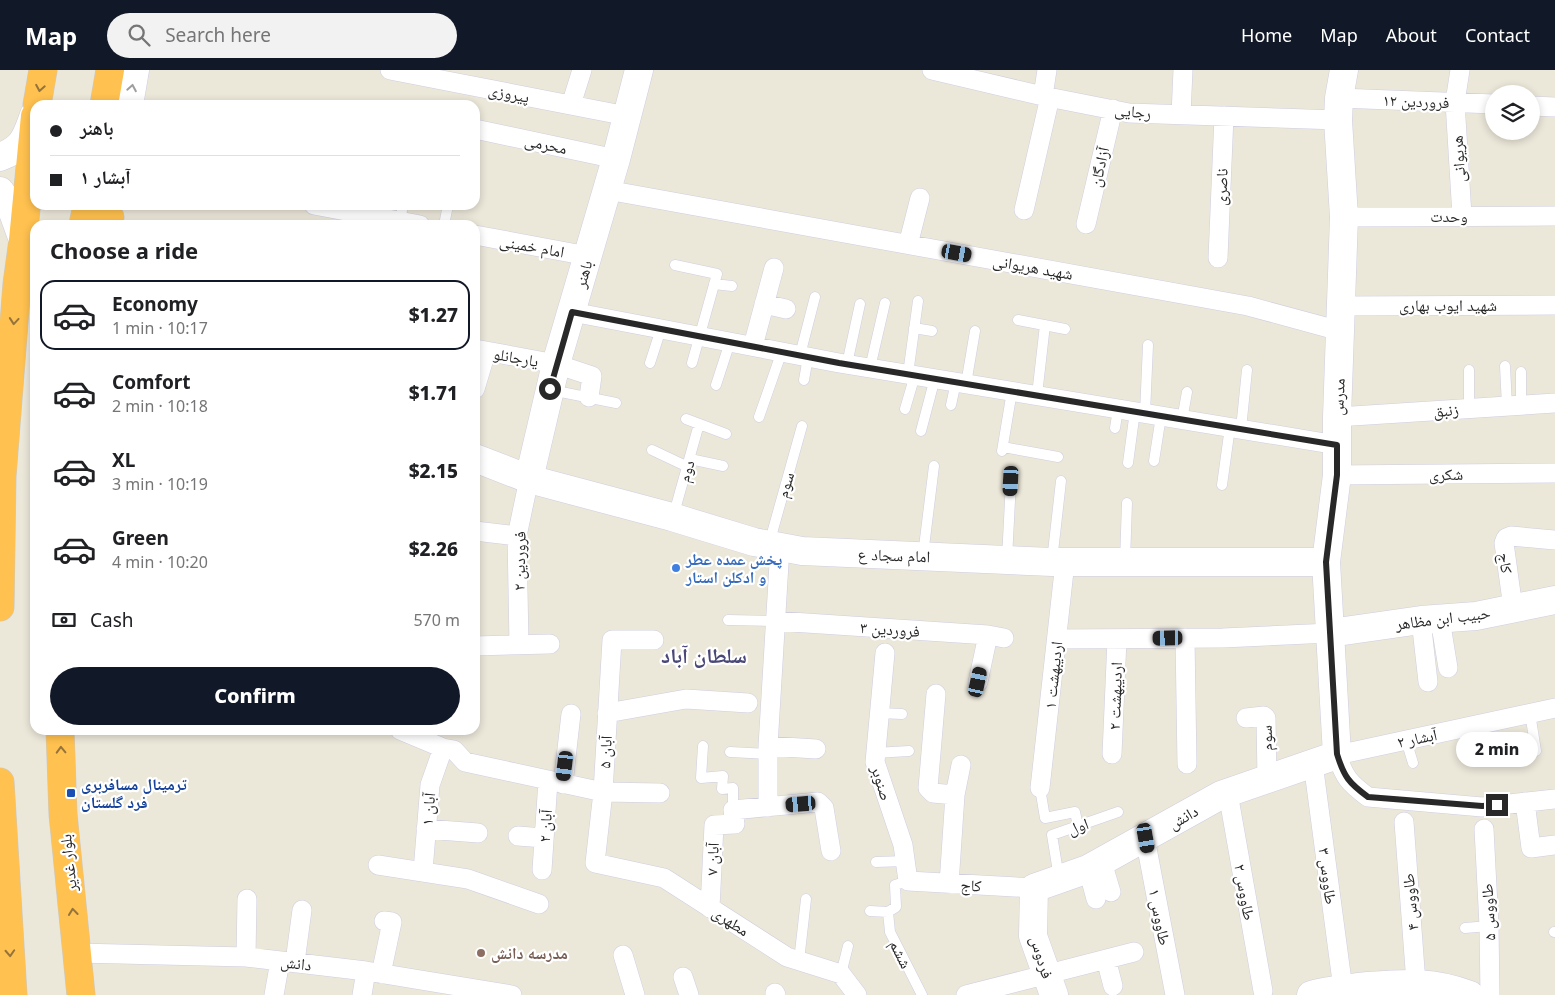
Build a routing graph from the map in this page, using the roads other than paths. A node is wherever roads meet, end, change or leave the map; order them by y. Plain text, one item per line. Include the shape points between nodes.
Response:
1 (43, 70) edge
2 (110, 70) edge
3 (136, 70) edge
4 (390, 70) edge
5 (582, 70) edge
6 (639, 70) edge
7 (932, 70) edge
8 (1047, 70) edge
9 (1182, 70) edge
10 (1344, 70) edge
11 (1460, 70) edge
12 (1047, 96) junction
13 (38, 100) edge
14 (105, 100) edge
15 (130, 100) edge
16 (1455, 102) junction
17 (571, 104) junction
18 (1485, 104) edge
19 (1540, 106) edge
20 (1555, 107) edge
21 (1113, 109) junction
22 (1338, 109) junction
23 (1181, 115) junction
24 (627, 116) junction
25 (1224, 116) junction
26 (30, 128) edge
27 (480, 130) edge
28 (0, 157) edge
29 (616, 159) junction
30 (30, 167) edge
31 (607, 190) junction
32 (0, 191) edge
33 (920, 198) dead end
34 (329, 210) edge
35 (1024, 210) dead end
36 (402, 213) edge
37 (1462, 216) junction
38 (1555, 216) edge
39 (1344, 217) junction
40 (366, 220) edge
41 (412, 220) edge
42 (1086, 224) dead end
43 (480, 236) edge
44 (23, 240) junction
45 (909, 242) dead end
46 (588, 256) junction
47 (1218, 258) dead end
48 (675, 265) dead end
49 (774, 268) dead end
50 (8, 282) edge
51 (714, 284) junction
52 (732, 286) dead end
53 (815, 298) dead end
54 (918, 301) dead end
55 (885, 303) dead end
56 (764, 304) junction
57 (860, 304) dead end
58 (1555, 305) edge
59 (786, 309) dead end
60 (572, 312) junction
61 (1340, 318) junction
62 (1018, 320) dead end
63 (1045, 325) junction
64 (661, 328) junction
65 (914, 328) junction
66 (1065, 329) dead end
67 (932, 331) dead end
68 (975, 331) dead end
69 (700, 336) junction
70 (730, 342) junction
71 (1148, 345) dead end
72 (753, 346) junction
73 (481, 351) edge
74 (796, 354) junction
75 (650, 362) dead end
76 (692, 363) dead end
77 (847, 364) junction
78 (1505, 366) dead end
79 (870, 368) junction
80 (1247, 370) dead end
81 (1469, 370) dead end
82 (1522, 372) dead end
83 (911, 374) junction
84 (553, 377) junction
85 (935, 378) junction
86 (804, 380) dead end
87 (961, 383) junction
88 (716, 385) dead end
89 (1012, 391) junction
90 (1186, 392) dead end
91 (1037, 395) junction
92 (590, 397) junction
93 (616, 403) dead end
94 (1555, 404) edge
95 (952, 405) dead end
96 (1514, 406) junction
97 (905, 408) dead end
98 (1469, 409) junction
99 (1140, 412) junction
100 (759, 417) dead end
101 (1338, 417) junction
102 (686, 419) dead end
103 (1182, 420) junction
104 (699, 424) junction
105 (802, 426) dead end
106 (1115, 428) dead end
107 (1236, 428) junction
108 (921, 431) dead end
109 (726, 434) dead end
110 (1337, 445) junction
111 (652, 450) dead end
112 (1058, 457) dead end
113 (480, 460) edge
114 (1154, 461) dead end
115 (689, 463) junction
116 (1128, 463) dead end
117 (723, 466) dead end
118 (934, 466) dead end
119 (1555, 473) edge
120 (1337, 475) junction
121 (529, 479) junction
122 (1011, 481) dead end
123 (1061, 481) dead end
124 (1222, 485) dead end
125 (1127, 503) dead end
126 (672, 518) junction
127 (480, 532) edge
128 (517, 536) junction
129 (1555, 540) edge
130 (774, 546) junction
131 (922, 556) junction
132 (1007, 560) junction
133 (1125, 560) junction
134 (1059, 562) junction
135 (1326, 562) junction
136 (1555, 600) edge
137 (0, 607) edge
138 (1513, 608) junction
139 (728, 620) dead end
140 (1431, 620) junction
141 (776, 621) junction
142 (1330, 633) junction
143 (1185, 638) junction
144 (1057, 639) junction
145 (1117, 639) junction
146 (654, 640) dead end
147 (519, 644) junction
148 (550, 644) dead end
149 (480, 646) edge
150 (885, 653) dead end
151 (1448, 668) dead end
152 (978, 682) dead end
153 (1428, 682) dead end
154 (936, 694) dead end
155 (748, 703) dead end
156 (1555, 708) edge
157 (607, 713) junction
158 (879, 713) junction
159 (1530, 713) junction
160 (571, 714) dead end
161 (902, 714) dead end
162 (1246, 718) dead end
163 (60, 735) edge
164 (412, 735) edge
165 (1406, 740) junction
166 (703, 746) dead end
167 (443, 748) junction
168 (816, 749) dead end
169 (768, 750) junction
170 (909, 751) dead end
171 (1536, 751) dead end
172 (730, 752) dead end
173 (875, 753) junction
174 (1112, 754) dead end
175 (1325, 759) junction
176 (1413, 763) dead end
177 (1186, 764) dead end
178 (961, 765) dead end
179 (1267, 779) junction
180 (0, 782) edge
181 (556, 782) junction
182 (1040, 788) joint
183 (603, 792) junction
184 (660, 792) dead end
185 (1228, 793) junction
186 (955, 795) junction
187 (1555, 800) edge
188 (1525, 802) junction
189 (768, 807) junction
190 (733, 810) junction
191 (1118, 812) dead end
192 (1404, 822) dead end
193 (1078, 826) junction
194 (426, 829) junction
195 (1484, 829) dead end
196 (478, 833) dead end
197 (518, 836) dead end
198 (544, 838) junction
199 (1146, 838) junction
200 (1555, 845) edge
201 (830, 851) dead end
202 (905, 861) junction
203 (876, 862) dead end
204 (595, 863) joint
205 (378, 865) dead end
206 (1095, 865) junction
207 (542, 870) dead end
208 (423, 871) junction
209 (1059, 879) junction
210 (908, 881) junction
211 (949, 884) junction
212 (1034, 888) junction
213 (1103, 896) dead end
214 (246, 899) dead end
215 (806, 900) dead end
216 (539, 904) dead end
217 (710, 908) junction
218 (302, 910) dead end
219 (870, 911) dead end
220 (888, 912) junction
221 (384, 921) dead end
222 (1489, 926) junction
223 (1465, 928) dead end
224 (848, 946) dead end
225 (1134, 952) dead end
226 (76, 953) junction
227 (623, 955) dead end
228 (246, 957) junction
229 (1106, 959) junction
230 (799, 961) junction
231 (288, 962) junction
232 (374, 973) junction
233 (842, 974) junction
234 (684, 977) dead end
235 (1050, 985) edge
236 (1113, 986) dead end
237 (1404, 987) edge
238 (1343, 988) junction
239 (1262, 991) dead end
240 (1459, 993) edge
241 (13, 995) edge
242 (81, 995) edge
243 (274, 995) edge
244 (362, 995) edge
245 (512, 995) edge
246 (635, 995) edge
247 (689, 995) edge
248 (857, 995) edge
249 (922, 995) edge
250 (966, 995) edge
251 (1175, 995) edge
252 (1313, 995) edge
253 (1490, 995) edge

1 -> 13 highway
2 - 14 highway
15 -> 3 street
4 - 17 street, پیروزی
5 - 17 street
6 - 24 street, باهنر
7 - 12 street, رجایی
8 - 12 street
9 - 23 street
10 - 22 street, مدرس
11 - 16 street
12 - 21 street, رجایی
12 - 35 street
16 - 18 street, ۱۲ فروردین
16 - 22 street, ۱۲ فروردین
16 - 37 street, هریوانی
17 - 24 street, پیروزی
19 - 20 street
21 - 23 street, رجایی via 1129,113
21 - 42 street, آزادگان
22 - 25 street, رجایی
22 - 39 street, مدرس
23 - 25 street, رجایی
24 - 29 street, باهنر
25 - 47 street, ناصری
26 - 28 street via 25,141 12,153
27 - 29 street, محرمی
29 - 31 street, باهنر
30 - 44 highway
31 - 46 street, باهنر
31 - 61 street, شهید هریوانی via 1248,306
32 - 44 street via 11,207
33 - 45 street
34 - 40 street
36 - 40 street
36 - 41 street
37 - 38 street, وحدت
37 - 39 street, وحدت
39 - 61 street, مدرس
43 - 46 street, امام خمینی
44 - 50 highway
46 - 60 street, باهنر
48 - 51 lane via 717,274
49 - 56 street
50 -> 137 highway
51 - 52 lane
51 - 69 lane
53 - 74 lane
54 - 65 lane
55 - 79 lane
56 - 59 street
56 - 72 street
57 - 77 lane
58 - 61 street, شهید ایوب بهاری
60 - 64 street
60 - 84 street, باهنر
61 - 101 street, مدرس
62 - 63 lane
63 - 66 lane
63 - 91 lane
64 - 69 street
64 - 75 lane
65 - 67 lane
65 - 83 lane
68 - 87 lane
69 - 70 street
69 - 76 lane
70 - 72 street
70 - 88 lane
71 - 99 lane
72 - 74 street
73 - 84 street, یارجانلو
74 - 77 street
74 - 86 lane
74 - 100 lane
77 - 79 street
78 - 96 lane
79 - 83 street
80 - 107 lane
81 - 98 lane
82 - 96 lane
83 - 85 street
83 - 97 lane
84 - 92 lane
84 - 92 street, یارجانلو via 592,376
84 - 121 street, باهنر
85 - 87 street
85 - 108 lane
87 - 89 street
87 - 95 lane
89 - 91 street
89 - 112 lane via 1003,449
90 - 103 lane
91 - 99 street
92 - 93 lane
94 - 96 street, زنبق
96 - 98 street, زنبق
98 - 101 street, زنبق
99 - 103 street
99 - 106 lane
99 - 114 lane
99 - 116 lane
101 - 110 street, مدرس
102 - 104 lane
103 - 107 street
104 - 109 lane
104 - 115 lane, دوم
105 - 130 lane, سوم
107 - 110 street
107 - 124 lane
110 - 120 street, مدرس
111 - 115 lane
113 - 121 street, امام سجاد ع
115 - 117 lane
115 - 126 lane, دوم
118 - 131 lane
119 - 120 street, شکری
120 - 135 street, مدرس
121 - 126 street, امام سجاد ع
121 - 128 street, فروردین ۲
122 - 132 lane
123 - 134 lane
125 - 133 lane
126 - 130 street, امام سجاد ع
127 - 128 street
128 - 147 street, فروردین ۲
129 - 138 street, کاج via 1506,538
130 - 131 street, امام سجاد ع
130 - 141 street
131 - 132 street, امام سجاد ع
132 - 134 street, امام سجاد ع
133 - 134 street, امام سجاد ع
133 - 135 street, امام سجاد ع
134 - 144 street, اردیبهشت ۱
135 - 142 street, مدرس
136 - 138 street, حبیب ابن مظاهر
138 - 140 street, حبیب ابن مظاهر via 1476,616
139 - 141 lane
140 - 142 street, حبیب ابن مظاهر
140 - 151 street
140 - 153 street
141 - 152 street, فروردین ۳ via 996,637
141 - 169 street
142 - 143 street
142 - 175 street, مدرس
143 - 145 street
143 - 177 street
144 - 145 street
144 - 182 street, اردیبهشت ۱
145 - 174 street, اردیبهشت ۲
146 - 157 street, آبان ۵ via 612,640
147 - 148 street
147 - 149 street
150 - 158 street, صنوبر
154 - 186 street via 928,788 933,793
155 - 157 street via 686,699
156 - 159 street, آبشار ۲
157 - 183 street, آبان ۵
158 - 161 lane
158 - 173 street, صنوبر
159 - 165 street, آبشار ۲
159 - 171 lane
160 - 181 street, آبان ۲
162 - 179 street, سوم via 1266,718
226 -> 163 highway, بلوار غدیر via 63,814
164 - 167 street
165 - 175 street, آبشار ۲
165 - 176 lane
166 - 190 lane via 701,778 723,776 722,789 733,788
167 - 181 street via 454,750 464,762
167 - 194 street, آبان ۱ via 430,785
168 - 169 street
169 - 172 lane
169 - 189 street
170 - 173 lane
173 - 202 street, صنوبر via 874,762 903,845
175 - 179 street, دانش
175 - 188 street via 1368,797 1482,806
175 - 238 street, طاووس ۳
178 - 186 street
179 - 185 street, دانش
180 -> 241 highway
181 - 183 street
181 - 198 street, آبان ۲
182 - 193 lane via 1045,818 1075,812
183 - 184 street
183 - 204 street, آبان ۵
185 - 199 street, دانش
185 - 239 street, طاووس ۲
186 - 211 street
187 - 188 street
188 - 200 street via 1531,848
189 - 190 street
189 - 201 street via 818,802 824,808
190 - 217 street, آبان ۷ via 735,824 714,825
191 - 193 lane, اول
192 - 237 street, طاووس ۴
193 - 209 lane, اول via 1052,835
194 - 196 street
194 - 208 street, آبان ۱
195 - 222 street, طاووس ۵
197 - 198 street
198 - 207 street, آبان ۲
199 - 206 street, دانش
199 - 251 street, طاووس ۱
202 - 203 lane
202 - 210 street, صنوبر
204 - 217 street, مطهری via 664,878
205 - 208 street
206 - 209 street, دانش
206 - 213 street
208 - 216 street via 468,879
209 - 212 street, دانش
210 - 211 street, کاج
210 - 220 lane via 895,885 896,907
211 - 212 street, کاج
212 - 235 street, فردوس via 1033,936
214 - 228 street
215 - 230 lane
217 - 230 street, مطهری via 786,957
218 - 231 street
219 - 220 lane
220 - 249 lane, ششم via 890,932
221 - 232 street via 392,922
222 - 223 lane
222 - 253 street, طاووس ۵
224 - 233 lane
225 - 229 street
226 - 228 street, دانش
226 - 242 highway, بلوار غدیر
227 - 246 street
228 - 231 street, دانش
229 - 235 street
229 - 236 street
230 - 233 street, مطهری
231 - 232 street, دانش
231 - 243 street
232 - 244 street
232 - 245 street, دانش
233 - 248 street
234 - 247 street
235 - 250 street
237 - 238 street
237 - 240 street
238 - 252 street

